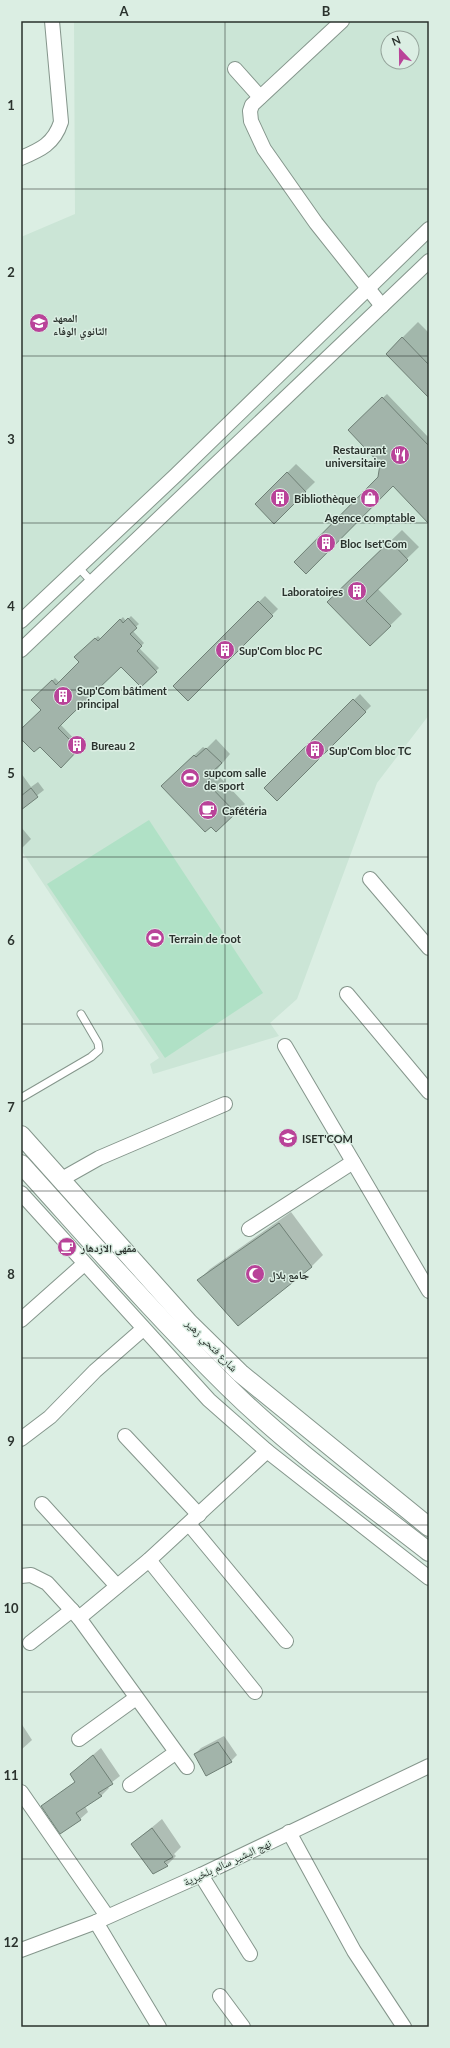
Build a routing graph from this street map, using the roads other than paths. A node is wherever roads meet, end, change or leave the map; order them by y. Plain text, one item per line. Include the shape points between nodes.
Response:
1 (52, 21) edge
2 (342, 21) edge
3 (235, 69) dead end
4 (260, 97) junction
5 (21, 158) edge
6 (429, 229) edge
7 (429, 260) edge
8 (367, 288) junction
9 (382, 306) junction
10 (78, 567) junction
11 (92, 582) junction
12 (21, 621) edge
13 (21, 650) edge
14 (370, 879) dead end
15 (429, 948) edge
16 (347, 994) dead end
17 (81, 1014) dead end
18 (285, 1046) dead end
19 (429, 1092) edge
20 (21, 1098) edge
21 (225, 1104) dead end
22 (21, 1135) edge
23 (353, 1162) junction
24 (21, 1164) edge
25 (60, 1180) junction
26 (21, 1193) edge
27 (249, 1230) dead end
28 (84, 1264) junction
29 (429, 1291) edge
30 (21, 1320) edge
31 (143, 1329) junction
32 (125, 1436) dead end
33 (21, 1439) edge
34 (267, 1452) junction
35 (42, 1504) dead end
36 (194, 1520) junction
37 (429, 1527) edge
38 (429, 1552) edge
39 (149, 1560) junction
40 (21, 1576) edge
41 (429, 1578) edge
42 (117, 1586) junction
43 (75, 1614) junction
44 (286, 1641) dead end
45 (30, 1644) dead end
46 (254, 1692) dead end
47 (136, 1698) junction
48 (79, 1739) dead end
49 (175, 1753) junction
50 (429, 1766) edge
51 (187, 1767) dead end
52 (130, 1785) dead end
53 (21, 1792) edge
54 (289, 1832) junction
55 (201, 1874) junction
56 (101, 1919) junction
57 (21, 1950) edge
58 (250, 1954) dead end
59 (220, 1996) dead end
60 (159, 2027) edge
61 (243, 2027) edge
62 (404, 2027) edge

1 - 5 street via 61,122 52,142
2 - 4 street
3 - 4 street
4 - 8 street via 250,112 254,132 264,150
6 - 8 street
7 - 9 street
8 - 9 street
8 - 10 street
9 - 11 street
10 - 11 lane
10 - 12 street
11 - 13 street
14 - 15 street
16 - 19 street
17 - 20 lane via 98,1043 99,1050
18 - 23 street
21 - 25 street via 99,1158
22 - 25 street, شارع فتحي زهير
23 - 27 street
23 - 29 street
24 - 38 street, شارع فتحي زهير via 229,1388 278,1433
25 - 37 street, شارع فتحي زهير via 189,1323 240,1373
26 - 28 street
28 - 30 street
28 - 31 street
31 - 33 street via 95,1371 50,1417
31 - 34 street via 209,1400
32 - 36 street
34 - 36 street
34 - 41 street
35 - 42 street
36 - 39 street
36 - 44 street
39 - 42 street
39 - 46 street
40 - 43 street via 31,1575 47,1583
42 - 43 street
43 - 45 street
43 - 47 street
47 - 48 street
47 - 49 street
49 - 51 street
49 - 52 street
50 - 54 street, نهج البشير سالم بلخيرية
53 - 56 street
54 - 55 street, نهج البشير سالم بلخيرية
54 - 62 street via 354,1951
55 - 56 street, نهج البشير سالم بلخيرية
55 - 58 street
56 - 57 street, نهج البشير سالم بلخيرية
56 - 60 street
59 - 61 street

